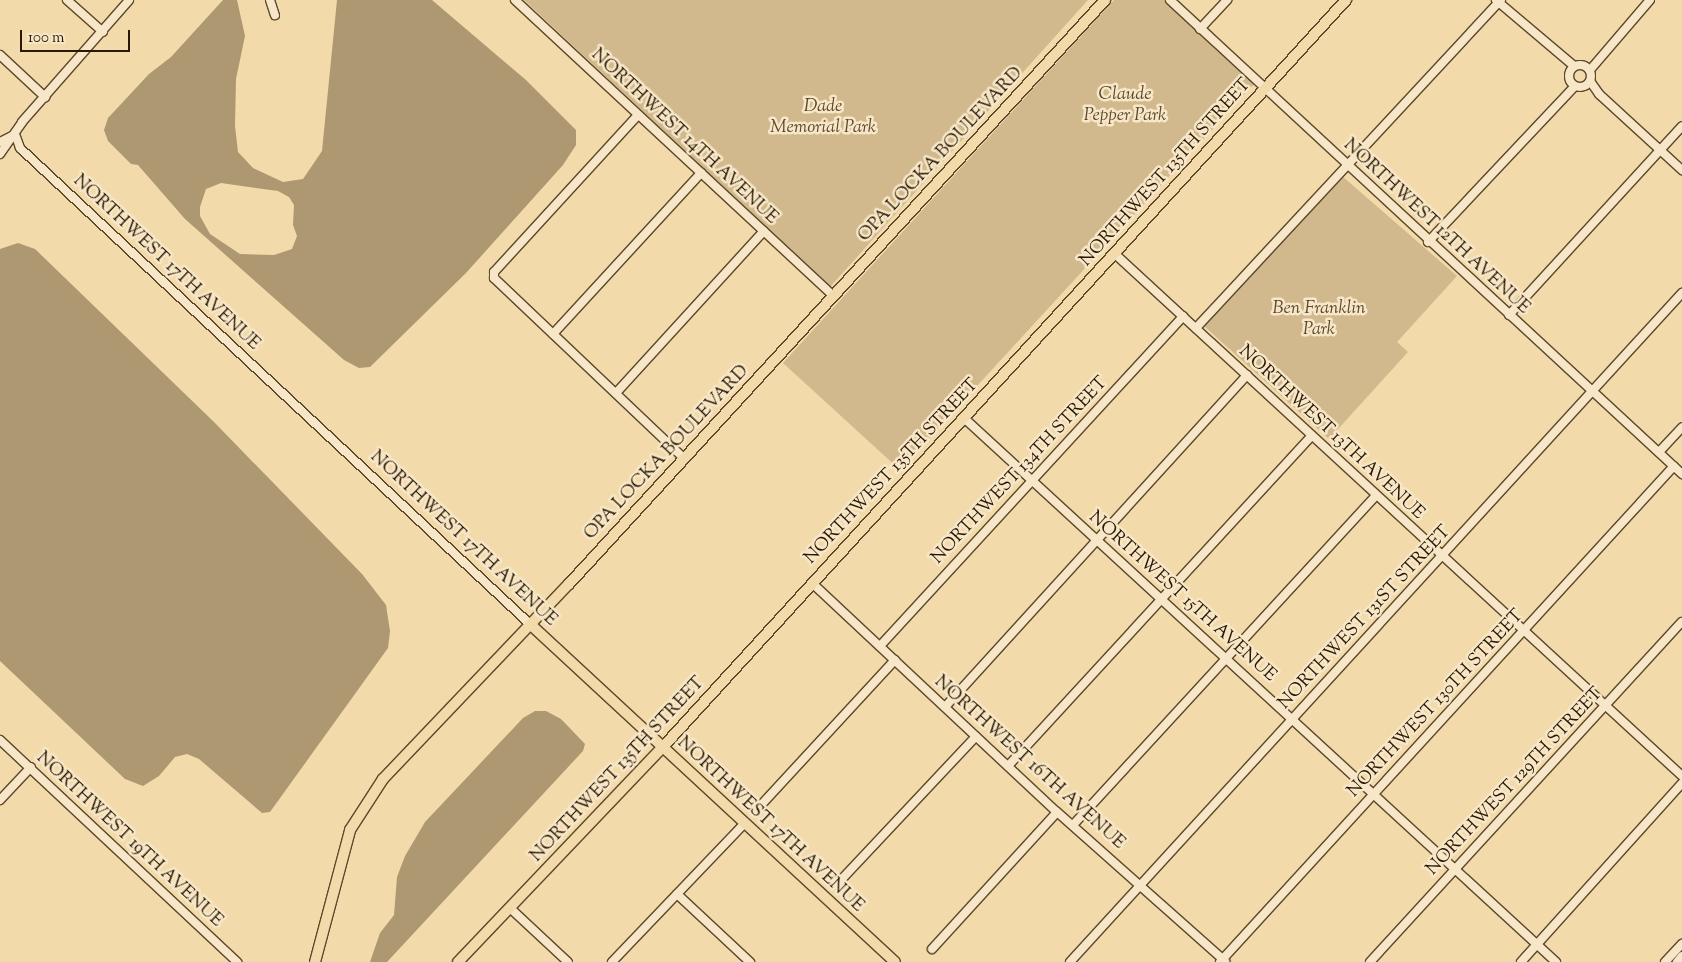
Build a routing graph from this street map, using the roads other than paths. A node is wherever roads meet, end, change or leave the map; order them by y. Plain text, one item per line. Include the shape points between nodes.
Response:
1 (67, 0) edge
2 (129, 0) edge
3 (270, 0) edge
4 (515, 0) edge
5 (1105, 0) edge
6 (1170, 0) edge
7 (1227, 0) edge
8 (1346, 0) edge
9 (1650, 0) edge
10 (1498, 1) edge
11 (122, 3) edge
12 (275, 15) dead end
13 (1200, 29) junction
14 (103, 32) junction
15 (0, 55) edge
16 (1572, 68) junction
17 (1588, 68) junction
18 (1587, 83) junction
19 (1572, 84) junction
20 (1265, 88) junction
21 (45, 97) junction
22 (638, 114) junction
23 (1682, 126) edge
24 (16, 134) junction
25 (0, 142) edge
26 (1660, 150) junction
27 (0, 154) edge
28 (1347, 166) junction
29 (1682, 170) edge
30 (701, 173) junction
31 (764, 231) junction
32 (1428, 242) junction
33 (1114, 254) junction
34 (1682, 293) edge
35 (834, 296) junction
36 (1509, 315) junction
37 (1183, 316) junction
38 (1196, 328) junction
39 (553, 334) junction
40 (1247, 375) junction
41 (1592, 390) junction
42 (616, 393) junction
43 (964, 418) junction
44 (1682, 427) edge
45 (1312, 435) junction
46 (1659, 452) junction
47 (684, 458) junction
48 (1674, 466) junction
49 (1682, 474) edge
50 (1032, 480) junction
51 (1376, 495) junction
52 (1097, 540) junction
53 (1443, 556) junction
54 (812, 583) junction
55 (1161, 598) junction
56 (1682, 622) edge
57 (530, 624) junction
58 (1523, 632) junction
59 (880, 646) junction
60 (1227, 658) junction
61 (895, 660) junction
62 (945, 707) junction
63 (1604, 707) junction
64 (1292, 719) junction
65 (976, 736) junction
66 (0, 740) edge
67 (662, 748) junction
68 (1008, 766) junction
69 (31, 767) junction
70 (1682, 776) edge
71 (1682, 783) edge
72 (1373, 794) junction
73 (0, 800) edge
74 (762, 804) dead end
75 (1057, 812) junction
76 (744, 824) junction
77 (1073, 825) junction
78 (1455, 869) junction
79 (841, 880) dead end
80 (1141, 885) junction
81 (677, 894) junction
82 (510, 908) junction
83 (1537, 944) junction
84 (1682, 944) edge
85 (932, 949) dead end
86 (1682, 956) edge
87 (615, 959) edge
88 (1223, 961) edge
89 (237, 962) edge
90 (315, 962) edge
91 (458, 962) edge
92 (568, 962) edge
93 (624, 962) edge
94 (750, 962) edge
95 (895, 962) edge
96 (1070, 962) edge
97 (1370, 962) edge
98 (1521, 962) edge
99 (1556, 962) edge
100 (1665, 962) edge
101 (1677, 962) edge

1 - 14 street
2 - 11 street
3 - 12 street
4 - 22 street, NORTHWEST 14TH AVENUE
5 - 35 main road, OPA LOCKA BOULEVARD
6 - 13 street, NORTHWEST 12TH AVENUE
7 - 13 street
8 - 20 main road, NORTHWEST 135TH STREET
9 - 17 street
10 - 16 street
10 - 28 street
11 - 14 street
13 - 20 street, NORTHWEST 12TH AVENUE
14 - 21 street
15 - 21 street
16 - 17 street
16 - 19 street
17 - 18 street
18 - 19 street
18 - 26 street
19 - 32 street
20 - 28 street, NORTHWEST 12TH AVENUE
20 - 33 main road, NORTHWEST 135TH STREET
21 - 24 street
22 - 30 street, NORTHWEST 14TH AVENUE
22 - 39 street via 494,272 494,278
23 - 26 street
24 - 25 street
24 - 27 street
24 - 57 street, NORTHWEST 17TH AVENUE via 20,148
26 - 29 street
26 - 36 street
28 - 32 street, NORTHWEST 12TH AVENUE
28 - 38 street
30 - 31 street, NORTHWEST 14TH AVENUE
30 - 39 street
31 - 35 street, NORTHWEST 14TH AVENUE
31 - 42 street
32 - 36 street, NORTHWEST 12TH AVENUE
33 - 37 street, NORTHWEST 13TH AVENUE
33 - 43 main road, NORTHWEST 135TH STREET
34 - 41 street, NORTHWEST 131ST STREET
35 - 47 main road, OPA LOCKA BOULEVARD
36 - 41 street, NORTHWEST 12TH AVENUE
37 - 38 street, NORTHWEST 13TH AVENUE
37 - 50 street, NORTHWEST 134TH STREET
38 - 40 street, NORTHWEST 13TH AVENUE
39 - 42 street
40 - 45 street, NORTHWEST 13TH AVENUE
40 - 52 street
41 - 46 street, NORTHWEST 12TH AVENUE
41 - 53 street, NORTHWEST 131ST STREET
42 - 47 street
43 - 50 street, NORTHWEST 15TH AVENUE
43 - 54 main road, NORTHWEST 135TH STREET
44 - 46 street
45 - 51 street, NORTHWEST 13TH AVENUE
45 - 55 street
46 - 48 street, NORTHWEST 12TH AVENUE
47 - 57 main road, OPA LOCKA BOULEVARD
48 - 49 street, NORTHWEST 12TH AVENUE
48 - 58 street, NORTHWEST 130TH STREET
50 - 52 street, NORTHWEST 15TH AVENUE
50 - 59 street, NORTHWEST 134TH STREET
51 - 53 street, NORTHWEST 13TH AVENUE
51 - 60 street
52 - 55 street, NORTHWEST 15TH AVENUE
52 - 62 street
53 - 58 street, NORTHWEST 13TH AVENUE
53 - 64 street, NORTHWEST 131ST STREET
54 - 59 street, NORTHWEST 16TH AVENUE
54 - 67 main road, NORTHWEST 135TH STREET
55 - 60 street, NORTHWEST 15TH AVENUE
55 - 68 street
56 - 63 street, NORTHWEST 129TH STREET
57 - 67 main road, NORTHWEST 17TH AVENUE
57 - 90 main road, OPA LOCKA BOULEVARD via 383,779 362,810 350,830
58 - 63 street, NORTHWEST 13TH AVENUE
58 - 72 street, NORTHWEST 130TH STREET
59 - 61 street, NORTHWEST 16TH AVENUE
60 - 64 street, NORTHWEST 15TH AVENUE
60 - 77 street
61 - 62 street, NORTHWEST 16TH AVENUE
61 - 74 street
62 - 65 street, NORTHWEST 16TH AVENUE
63 - 70 street, NORTHWEST 13TH AVENUE
63 - 78 street, NORTHWEST 129TH STREET
64 - 72 street, NORTHWEST 15TH AVENUE
64 - 80 street, NORTHWEST 131ST STREET
65 - 68 street, NORTHWEST 16TH AVENUE
65 - 79 street
66 - 69 street, NORTHWEST 19TH AVENUE
67 - 76 main road, NORTHWEST 17TH AVENUE
67 - 82 main road, NORTHWEST 135TH STREET
68 - 75 street, NORTHWEST 16TH AVENUE
69 - 73 street
69 - 89 street, NORTHWEST 19TH AVENUE
71 - 83 street
72 - 78 street, NORTHWEST 15TH AVENUE
72 - 88 street, NORTHWEST 130TH STREET
75 - 77 street, NORTHWEST 16TH AVENUE
75 - 85 street
76 - 81 street
76 - 95 main road, NORTHWEST 17TH AVENUE
77 - 80 street, NORTHWEST 16TH AVENUE
78 - 83 street, NORTHWEST 15TH AVENUE
78 - 97 street, NORTHWEST 129TH STREET
80 - 88 street, NORTHWEST 16TH AVENUE
80 - 96 street, NORTHWEST 131ST STREET
81 - 87 street
81 - 94 street
82 - 91 main road, NORTHWEST 135TH STREET
82 - 92 street
83 - 98 street
83 - 99 street, NORTHWEST 15TH AVENUE
84 - 100 street
86 - 101 street
87 - 93 street

